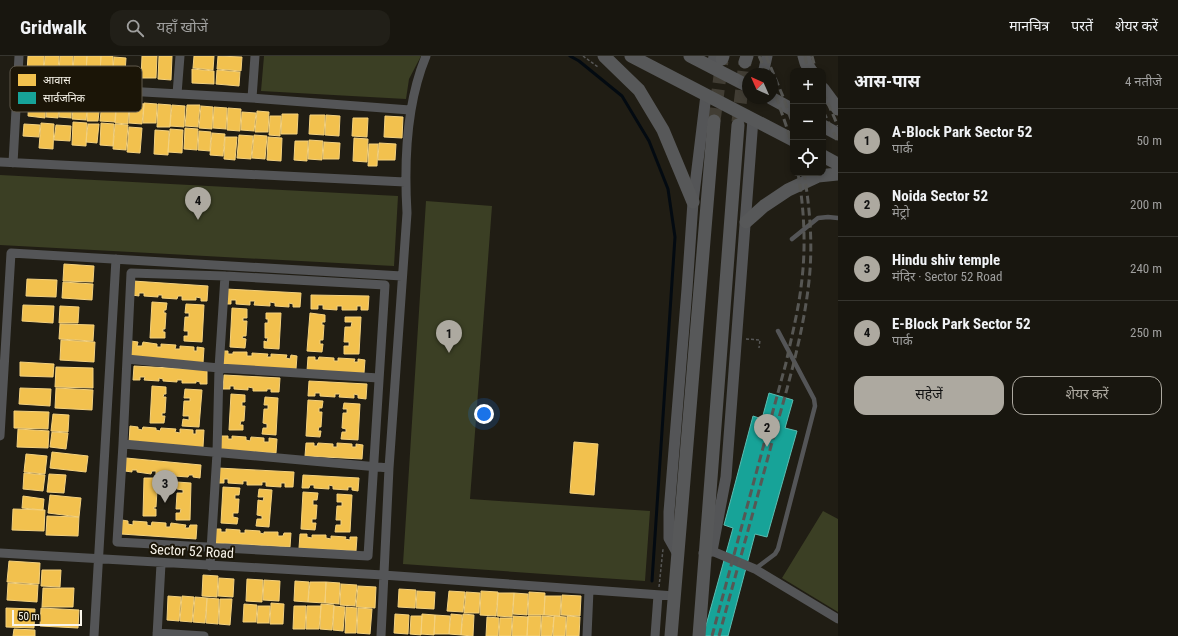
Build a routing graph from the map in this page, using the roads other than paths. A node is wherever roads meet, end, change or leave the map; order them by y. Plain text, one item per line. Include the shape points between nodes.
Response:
1 (19, 56) edge
2 (180, 56) edge
3 (255, 56) edge
4 (426, 56) edge
5 (631, 56) edge
6 (690, 56) edge
7 (767, 56) edge
8 (804, 56) edge
9 (718, 60) edge
10 (602, 62) edge
11 (19, 66) edge
12 (764, 68) edge
13 (810, 68) edge
14 (742, 81) edge
15 (142, 92) edge
16 (826, 93) edge
17 (177, 94) junction
18 (706, 95) junction
19 (252, 98) junction
20 (778, 102) edge
21 (790, 108) edge
22 (838, 109) edge
23 (410, 110) junction
24 (16, 112) edge
25 (753, 119) junction
26 (714, 121) tunnel mouth
27 (738, 125) tunnel mouth
28 (826, 128) edge
29 (838, 134) edge
30 (790, 138) edge
31 (826, 158) edge
32 (0, 162) edge
33 (13, 163) junction
34 (838, 164) edge
35 (838, 174) edge
36 (405, 182) junction
37 (693, 202) junction
38 (838, 218) edge
39 (746, 222) junction
40 (792, 239) dead end
41 (116, 259) junction
42 (226, 276) junction
43 (402, 276) junction
44 (778, 331) dead end
45 (126, 359) junction
46 (219, 368) junction
47 (380, 378) junction
48 (0, 436) edge
49 (123, 444) junction
50 (217, 453) junction
51 (374, 468) junction
52 (389, 468) junction
53 (211, 547) junction
54 (708, 552) junction
55 (0, 554) edge
56 (678, 554) junction
57 (99, 560) junction
58 (161, 564) junction
59 (210, 566) junction
60 (755, 569) junction
61 (383, 575) junction
62 (589, 590) junction
63 (658, 595) junction
64 (675, 596) junction
65 (838, 619) edge
66 (157, 635) edge
67 (94, 636) edge
68 (204, 636) edge
69 (381, 636) edge
70 (587, 636) edge
71 (655, 636) edge
72 (671, 636) edge
73 (699, 636) edge

1 - 11 street
2 - 17 street
3 - 19 street
4 - 23 street
5 - 18 main road
6 - 9 main road
7 - 12 street
8 - 13 main road
9 - 14 main road
10 - 37 main road via 639,90 663,130
15 - 17 street
16 - 22 main road
17 - 19 street
18 - 25 main road
18 - 37 street
19 - 23 street
20 - 21 main road
23 - 36 street
24 - 33 street
25 - 30 main road
25 - 39 street
26 - 56 main road
27 - 54 main road
28 - 29 main road
31 - 34 main road
32 - 33 street
33 - 36 street
35 - 39 main road via 818,176 788,190
36 - 43 street via 407,213
37 - 56 street via 669,512 669,538
38 - 40 lane via 818,218
39 - 54 street via 726,477
41 - 43 street
41 - 48 street via 11,253
41 - 57 street
42 - 45 street via 131,273
42 - 46 street
42 - 47 street via 385,285
43 - 52 street
44 - 60 lane via 814,399 815,406 778,549
45 - 46 street
45 - 49 street
46 - 47 street
46 - 50 street
47 - 51 street
49 - 50 street
49 - 53 street via 116,542
50 - 51 street
50 - 53 street
51 - 52 street
51 - 53 street via 368,556
52 - 61 street
53 - 59 street
54 - 60 street
54 - 73 main road
55 - 57 street, Sector 52 Road
56 - 64 main road
57 - 58 street, Sector 52 Road
57 - 67 street
58 - 59 street, Sector 52 Road
58 - 66 street
59 - 61 street, Sector 52 Road
60 - 65 street
61 - 62 street, Sector 52 Road
61 - 69 street
62 - 63 street, Sector 52 Road
62 - 70 street
63 - 64 street, Sector 52 Road
63 - 71 street
64 - 72 main road
66 - 68 street

